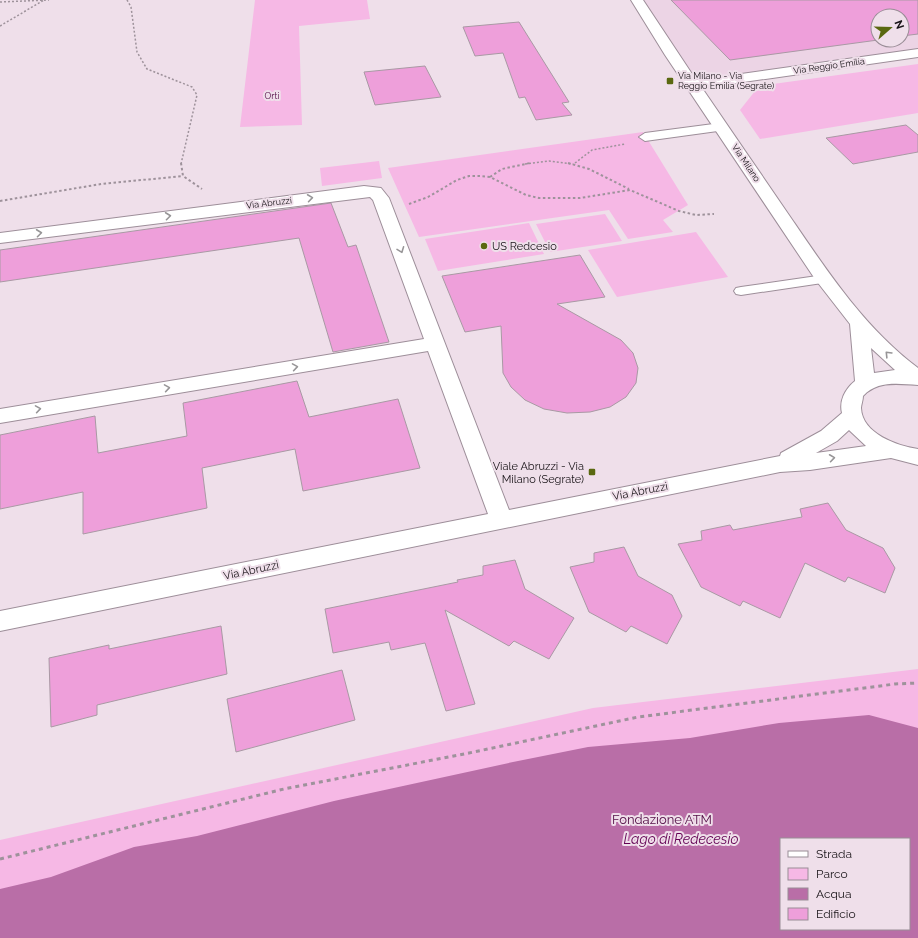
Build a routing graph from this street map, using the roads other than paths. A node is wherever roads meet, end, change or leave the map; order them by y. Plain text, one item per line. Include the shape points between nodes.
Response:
1 (637, 0) edge
2 (918, 53) edge
3 (692, 84) junction
4 (721, 127) junction
5 (646, 137) dead end
6 (0, 238) edge
7 (824, 279) junction
8 (741, 291) dead end
9 (859, 323) junction
10 (436, 343) junction
11 (918, 378) edge
12 (865, 383) junction
13 (0, 416) edge
14 (852, 416) junction
15 (892, 450) junction
16 (918, 457) edge
17 (780, 464) junction
18 (501, 519) junction
19 (0, 621) edge

1 - 3 street, Via Milano
2 - 3 street, Via Reggio Emilia via 711,84
3 - 4 street, Via Milano
4 - 5 lane
4 - 7 street, Via Milano
6 -> 10 street, Via Abruzzi via 370,190 378,194 387,213
7 - 8 lane
7 - 9 street, Via Milano
11 -> 9 street, Via Milano via 892,358
9 - 12 street
13 -> 10 street
10 - 18 street, Via Abruzzi
11 - 12 street via 880,378
12 - 14 street via 854,392 850,404
14 - 15 street via 867,436
14 - 17 street, Via Abruzzi via 829,436
15 - 16 street
17 -> 15 street, Via Abruzzi
17 - 18 street, Via Abruzzi
18 - 19 street, Via Abruzzi

